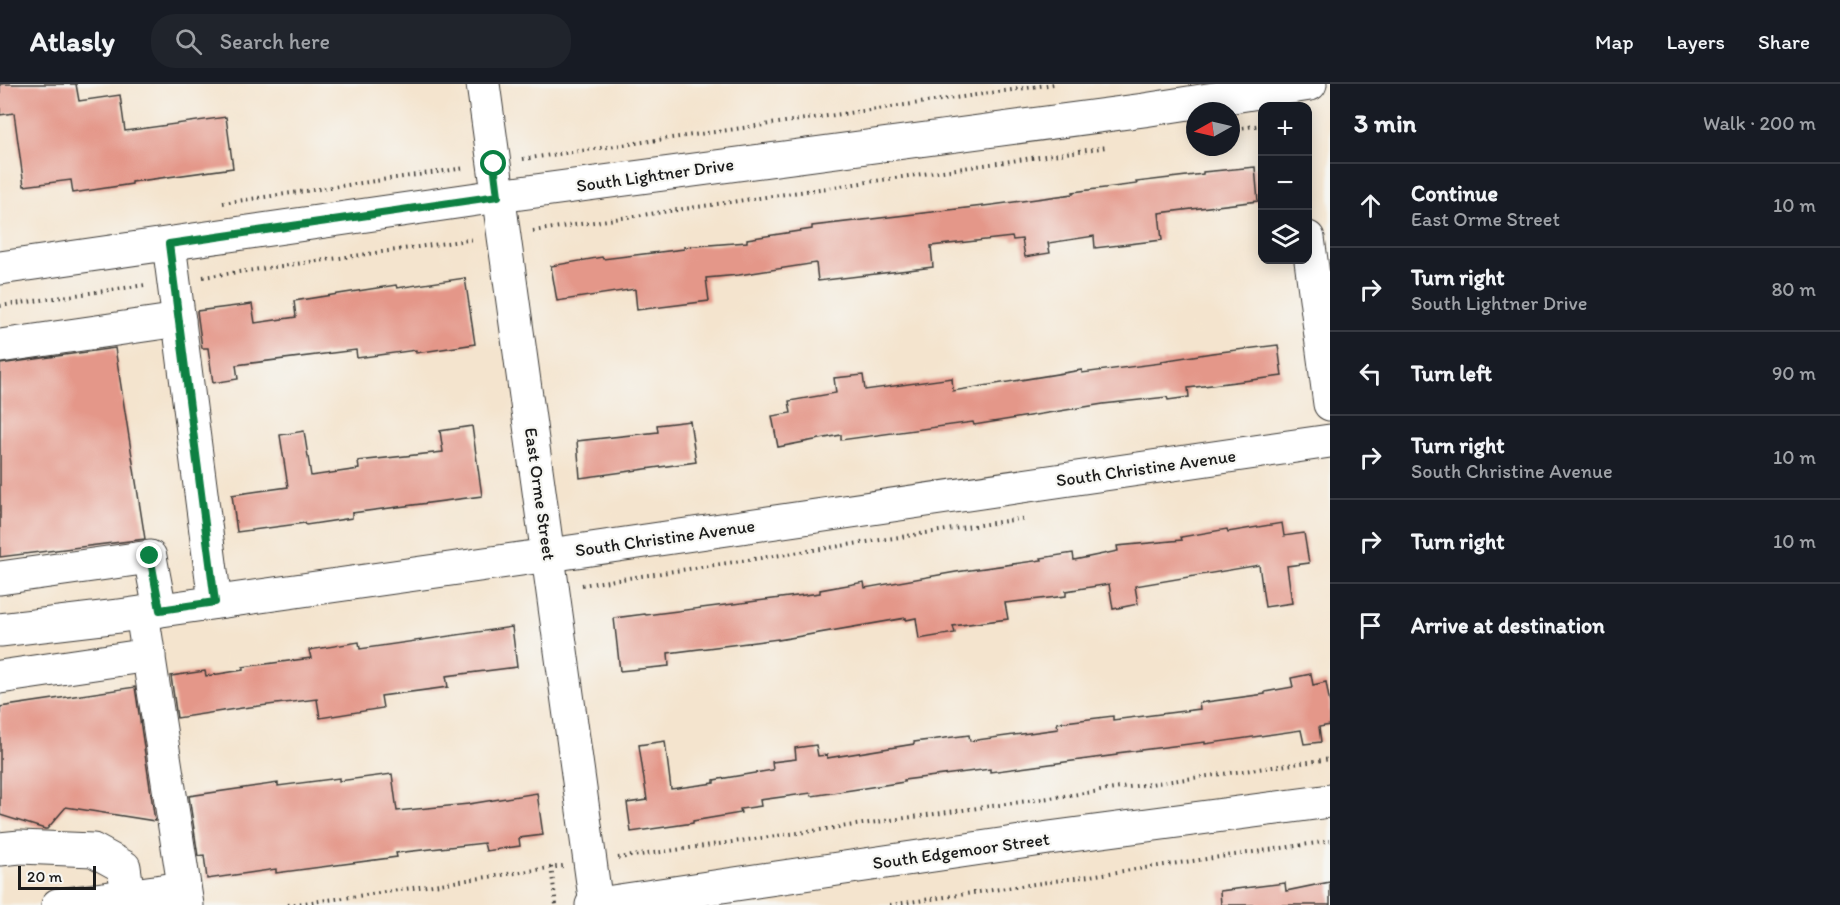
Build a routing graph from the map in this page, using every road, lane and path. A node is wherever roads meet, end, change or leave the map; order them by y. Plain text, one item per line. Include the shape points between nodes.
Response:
1 (483, 84) edge
2 (1054, 84) edge
3 (1296, 93) edge
4 (1258, 126) edge
5 (1240, 128) edge
6 (1113, 147) dead end
7 (522, 159) dead end
8 (498, 196) junction
9 (504, 235) junction
10 (169, 244) junction
11 (1311, 264) edge
12 (0, 268) edge
13 (174, 281) junction
14 (0, 306) edge
15 (179, 320) junction
16 (0, 346) edge
17 (1330, 404) edge
18 (1330, 441) edge
19 (1031, 517) dead end
20 (548, 555) junction
21 (0, 578) edge
22 (581, 585) dead end
23 (215, 602) junction
24 (151, 611) junction
25 (10, 629) edge
26 (149, 655) junction
27 (13, 675) edge
28 (1330, 759) edge
29 (1330, 801) edge
30 (1330, 841) edge
31 (0, 849) edge
32 (590, 862) junction
33 (551, 867) junction
34 (128, 896) junction
35 (185, 897) edge
36 (58, 905) edge
37 (288, 905) edge
38 (556, 905) edge
39 (595, 905) edge
40 (890, 905) edge

1 - 8 street, East Orme Street
2 - 7 path
3 - 8 street, South Lightner Drive
4 - 5 path
6 - 9 path
8 - 9 street, East Orme Street
8 - 10 street, South Lightner Drive
9 - 13 path
9 - 20 street, East Orme Street
10 - 12 street, South Lightner Drive
10 - 13 street
11 - 17 street
13 - 14 path
13 - 15 street
15 - 16 street
15 - 23 street
18 - 20 street, South Christine Avenue
19 - 22 path
20 - 23 street, South Christine Avenue
20 - 32 street, East Orme Street
21 - 24 street via 150,556
23 - 24 street, South Christine Avenue
24 - 25 street, South Christine Avenue
24 - 26 street
25 - 27 street
26 - 27 street
26 - 35 street
28 - 32 path
29 - 39 street, South Edgemoor Street
30 - 40 path
31 - 34 street via 20,846 93,850 124,867
32 - 33 path
32 - 39 street, East Orme Street
33 - 37 path
33 - 38 path
34 - 35 street
34 - 36 street

